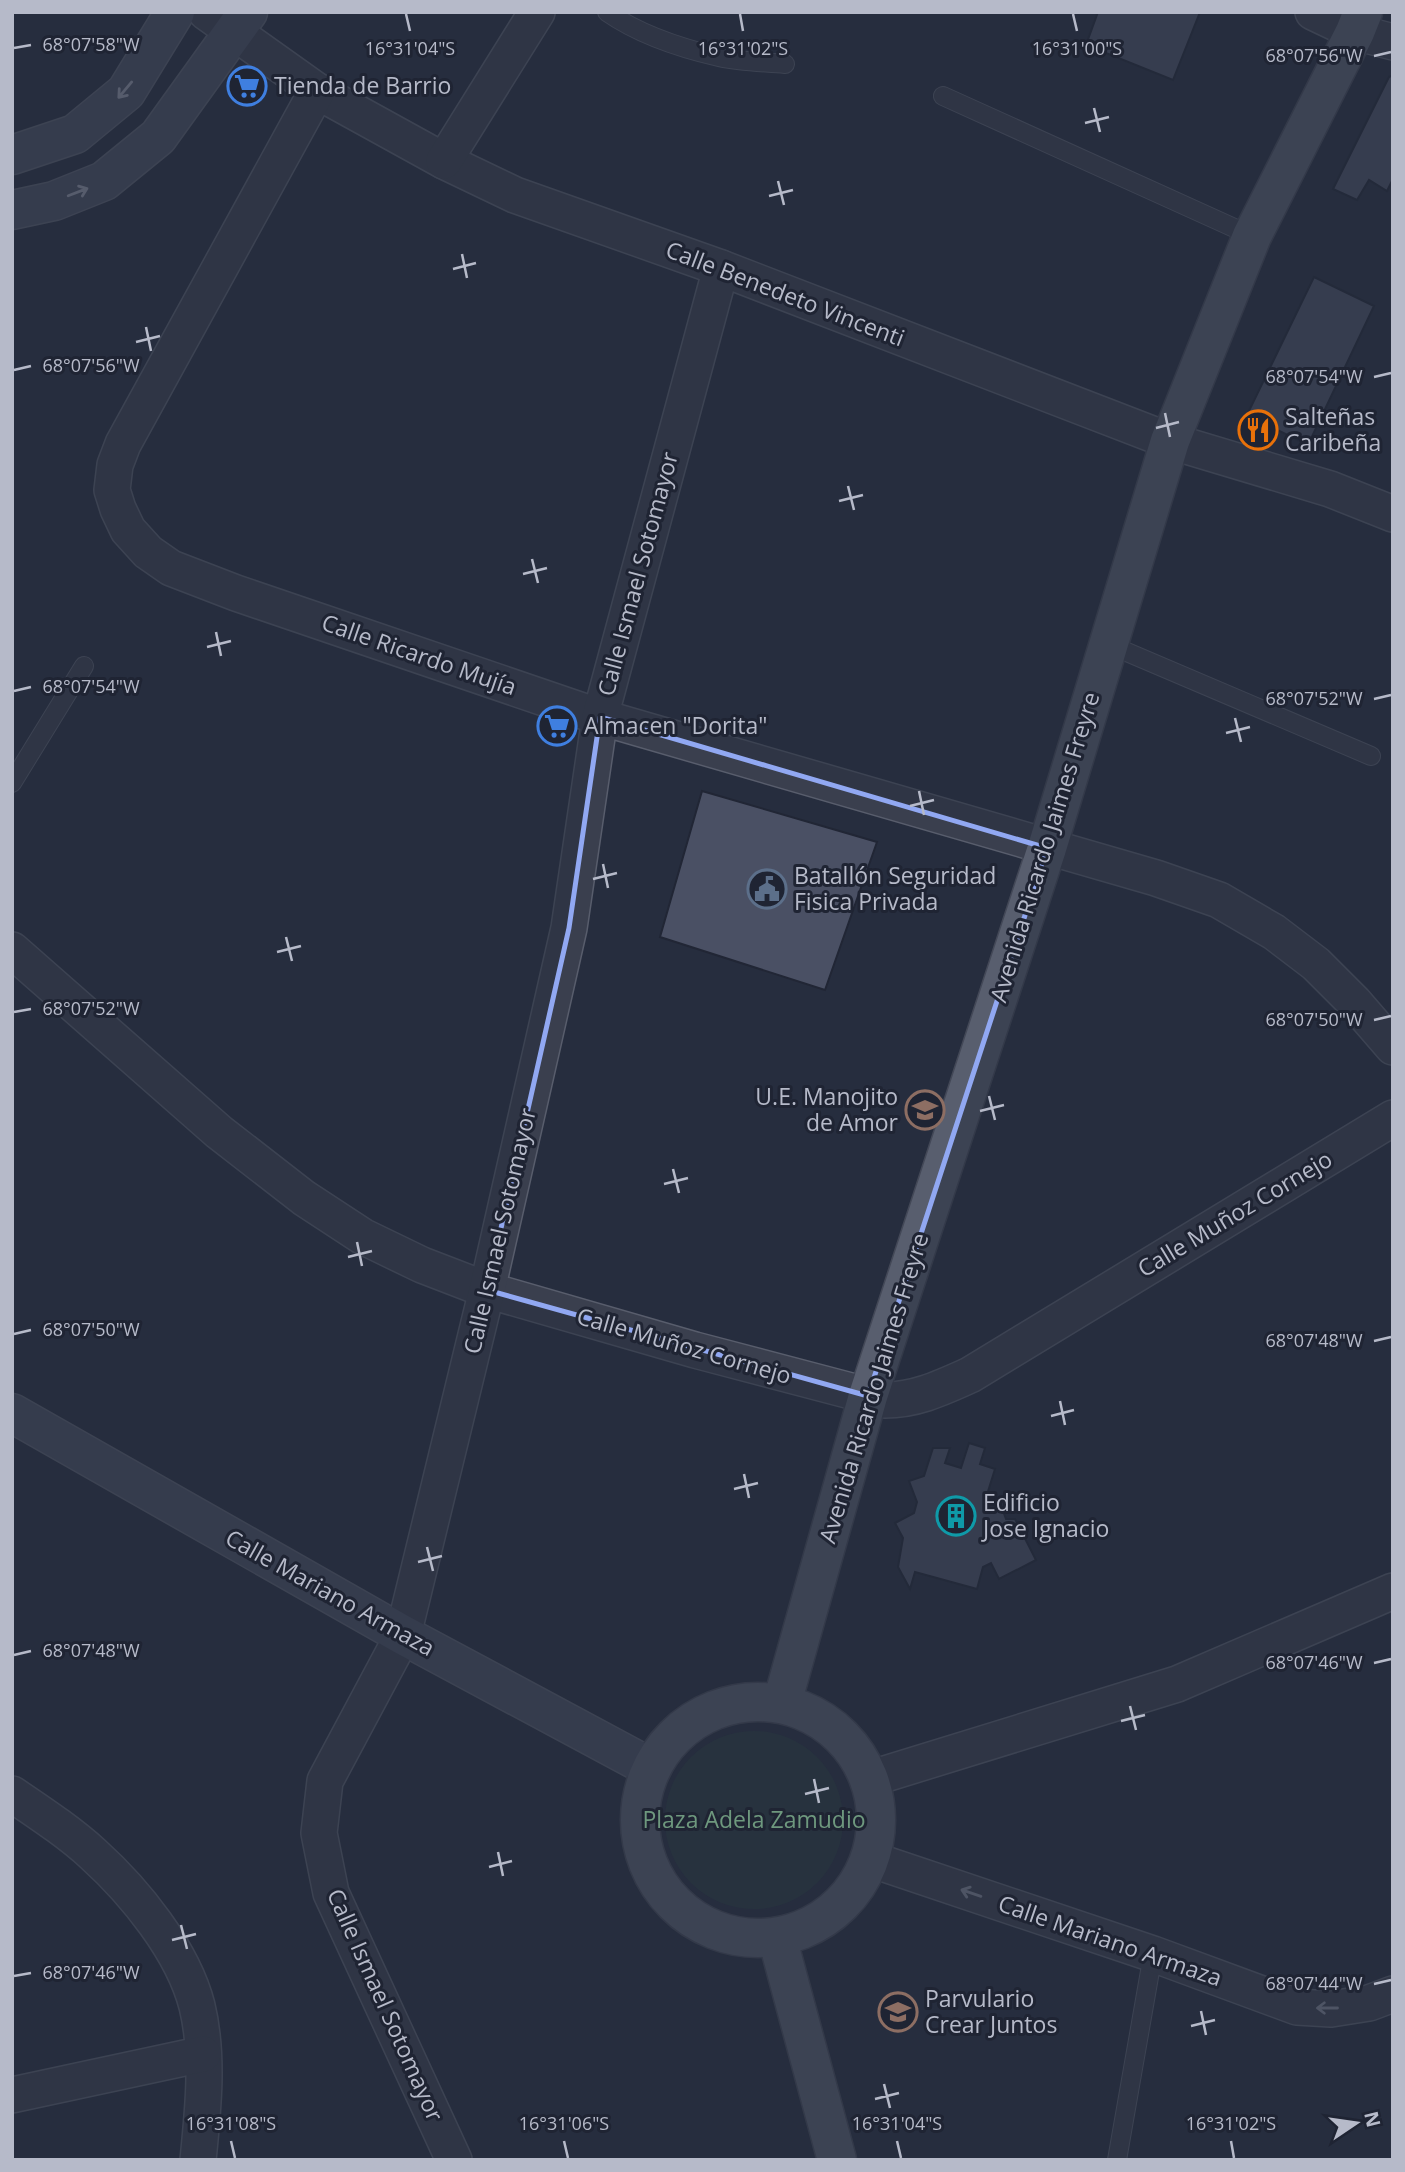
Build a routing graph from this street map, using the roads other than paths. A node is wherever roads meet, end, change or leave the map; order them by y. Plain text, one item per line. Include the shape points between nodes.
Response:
1 (175, 12) edge
2 (537, 12) edge
3 (607, 12) edge
4 (1313, 12) edge
5 (229, 18) edge
6 (1359, 22) edge
7 (1393, 42) edge
8 (785, 64) dead end
9 (317, 91) junction
10 (943, 96) dead end
11 (12, 155) edge
12 (444, 161) junction
13 (12, 210) edge
14 (1252, 236) junction
15 (721, 268) junction
16 (1170, 441) junction
17 (1393, 514) edge
18 (1108, 644) junction
19 (84, 666) dead end
20 (600, 717) junction
21 (1371, 756) dead end
22 (12, 783) edge
23 (1047, 848) junction
24 (12, 950) edge
25 (1393, 1047) edge
26 (1393, 1118) edge
27 (487, 1290) junction
28 (868, 1396) junction
29 (12, 1413) edge
30 (1393, 1591) edge
31 (403, 1635) junction
32 (782, 1703) junction
33 (651, 1768) junction
34 (869, 1779) junction
35 (12, 1794) edge
36 (870, 1859) junction
37 (776, 1937) junction
38 (1153, 1954) junction
39 (1393, 1994) edge
40 (203, 2053) junction
41 (12, 2095) edge
42 (198, 2160) edge
43 (454, 2160) edge
44 (837, 2160) edge
45 (1117, 2160) edge

1 -> 11 street via 126,92 75,134
2 - 12 street
3 - 8 lane via 674,44 721,58
4 - 6 street
5 - 9 street, Calle Benedeto Vincenti
13 -> 5 street via 54,201 104,181 158,137 208,70
6 - 7 street
6 - 14 main road, Avenida Ricardo Jaimes Freyre
9 - 12 street, Calle Benedeto Vincenti
9 - 20 street, Calle Ricardo Mujía via 123,444 112,490 118,509 128,530 171,568
10 - 14 lane
12 - 15 street, Calle Benedeto Vincenti via 515,195
14 - 16 main road, Avenida Ricardo Jaimes Freyre
15 - 16 street, Calle Benedeto Vincenti
15 - 20 street, Calle Ismael Sotomayor
16 - 17 street, Calle Benedeto Vincenti via 1330,489
16 - 18 main road, Avenida Ricardo Jaimes Freyre
18 - 21 lane
18 - 23 main road, Avenida Ricardo Jaimes Freyre
19 - 22 lane
20 - 23 street, Calle Ricardo Mujía
20 - 27 street, Calle Ismael Sotomayor via 569,928
23 - 25 street, Calle Ricardo Mujía via 1219,900 1263,925 1316,964
23 - 28 main road, Avenida Ricardo Jaimes Freyre
24 - 27 street, Calle Muñoz Cornejo via 219,1132 304,1198 362,1236
26 - 28 street, Calle Muñoz Cornejo via 970,1376 903,1400
27 - 28 street, Calle Muñoz Cornejo
27 - 31 street, Calle Ismael Sotomayor
28 - 32 main road, Avenida Ricardo Jaimes Freyre
29 - 31 street, Calle Mariano Armaza
30 - 34 street via 1177,1684
31 - 33 street, Calle Mariano Armaza
31 - 43 street, Calle Ismael Sotomayor via 325,1781 319,1833 331,1893
32 - 33 main road via 743,1702 706,1713 674,1736
32 - 34 main road via 819,1717 849,1744
33 - 37 main road via 641,1804 642,1840 661,1885 676,1905 705,1925 740,1937
34 - 36 main road via 876,1819
35 - 40 street via 93,1854 168,1941 186,1973 197,2008
36 - 37 main road via 856,1888 834,1911 807,1928
38 -> 36 street, Calle Mariano Armaza
37 - 44 main road
39 -> 38 street, Calle Mariano Armaza via 1331,2009 1297,2007
38 - 45 lane
40 - 41 street
40 - 42 street

